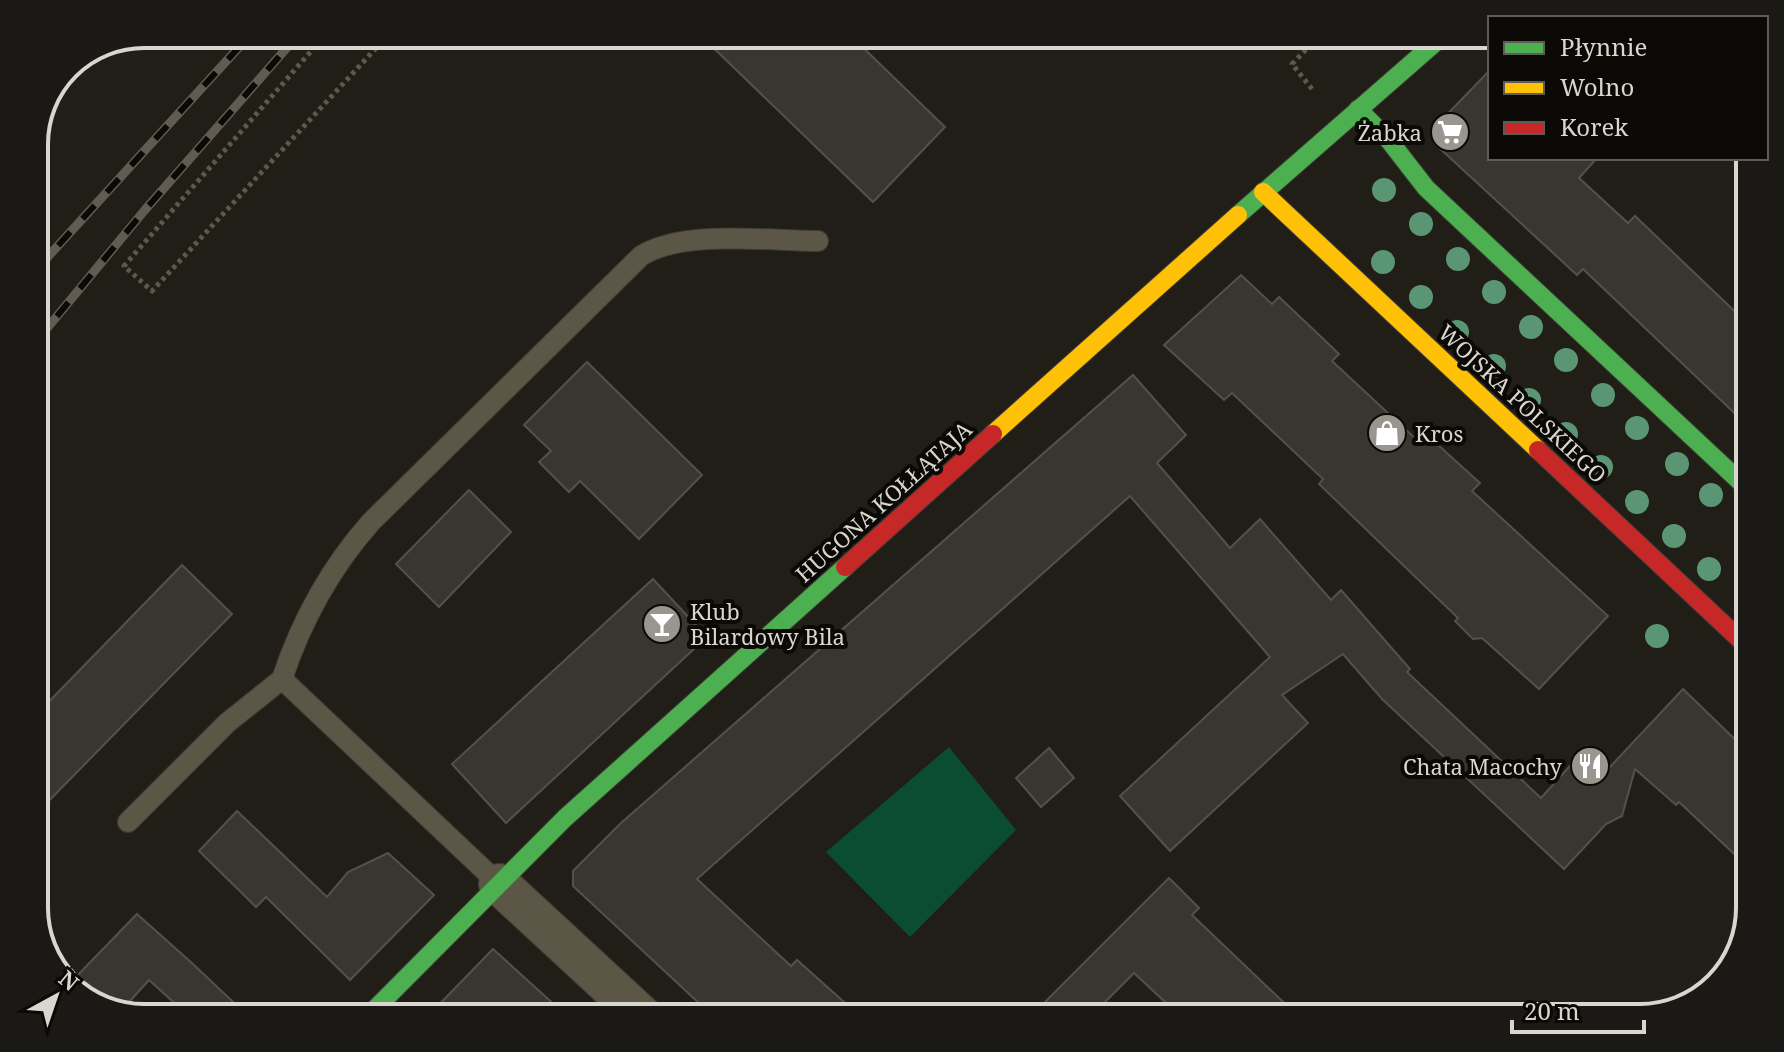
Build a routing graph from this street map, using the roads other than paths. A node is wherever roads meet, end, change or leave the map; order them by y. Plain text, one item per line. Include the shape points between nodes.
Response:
1 (1429, 48) edge
2 (1358, 109) junction
3 (1263, 192) junction
4 (818, 241) dead end
5 (1736, 478) edge
6 (1736, 636) edge
7 (282, 679) junction
8 (128, 822) dead end
9 (499, 884) junction
10 (380, 1004) edge
11 (629, 1004) edge

1 - 2 street, HUGONA KOŁŁĄTAJA
2 - 3 street, HUGONA KOŁŁĄTAJA
2 - 5 street via 1426,188
3 - 6 street, WOJSKA POLSKIEGO
3 - 9 street, HUGONA KOŁŁĄTAJA via 565,818
4 - 7 lane via 679,241 641,256 350,545 323,587
7 - 8 lane via 227,723
7 - 9 lane
9 - 10 street, HUGONA KOŁŁĄTAJA
9 - 11 street

